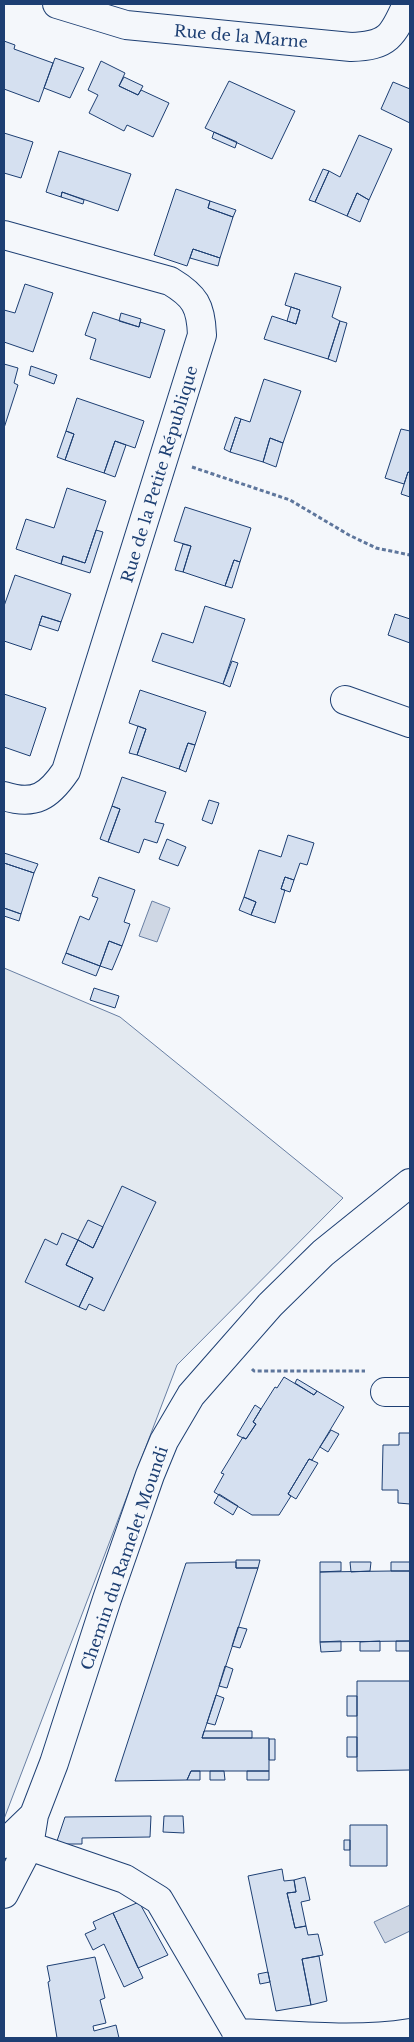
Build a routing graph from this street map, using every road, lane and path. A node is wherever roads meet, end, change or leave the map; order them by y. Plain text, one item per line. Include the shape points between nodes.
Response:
1 (56, 4) edge
2 (408, 4) edge
3 (4, 235) edge
4 (164, 457) junction
5 (410, 555) edge
6 (345, 700) dead end
7 (410, 723) edge
8 (4, 796) edge
9 (410, 1183) edge
10 (247, 1366) dead end
11 (390, 1385) edge
12 (16, 1845) edge
13 (4, 1894) edge
14 (410, 2033) edge
15 (238, 2035) edge
16 (334, 2038) edge

1 - 2 street, Rue de la Marne via 126,25 351,47 382,43 393,32
3 - 4 street, Rue de la Petite République via 170,281 195,300 201,316 202,335
4 - 5 path via 290,500 376,548
4 - 8 street, Rue de la Petite République via 66,770 46,795 30,800
6 - 7 street
9 - 12 street, Chemin du Ramelet Moundi via 323,1253 270,1305 191,1395 164,1442 150,1475 54,1763 34,1815
10 - 11 path via 254,1371
12 - 13 street, Chemin du Ramelet Moundi
12 - 15 street via 125,1879 159,1900
14 - 16 street via 388,2037
15 - 16 street

